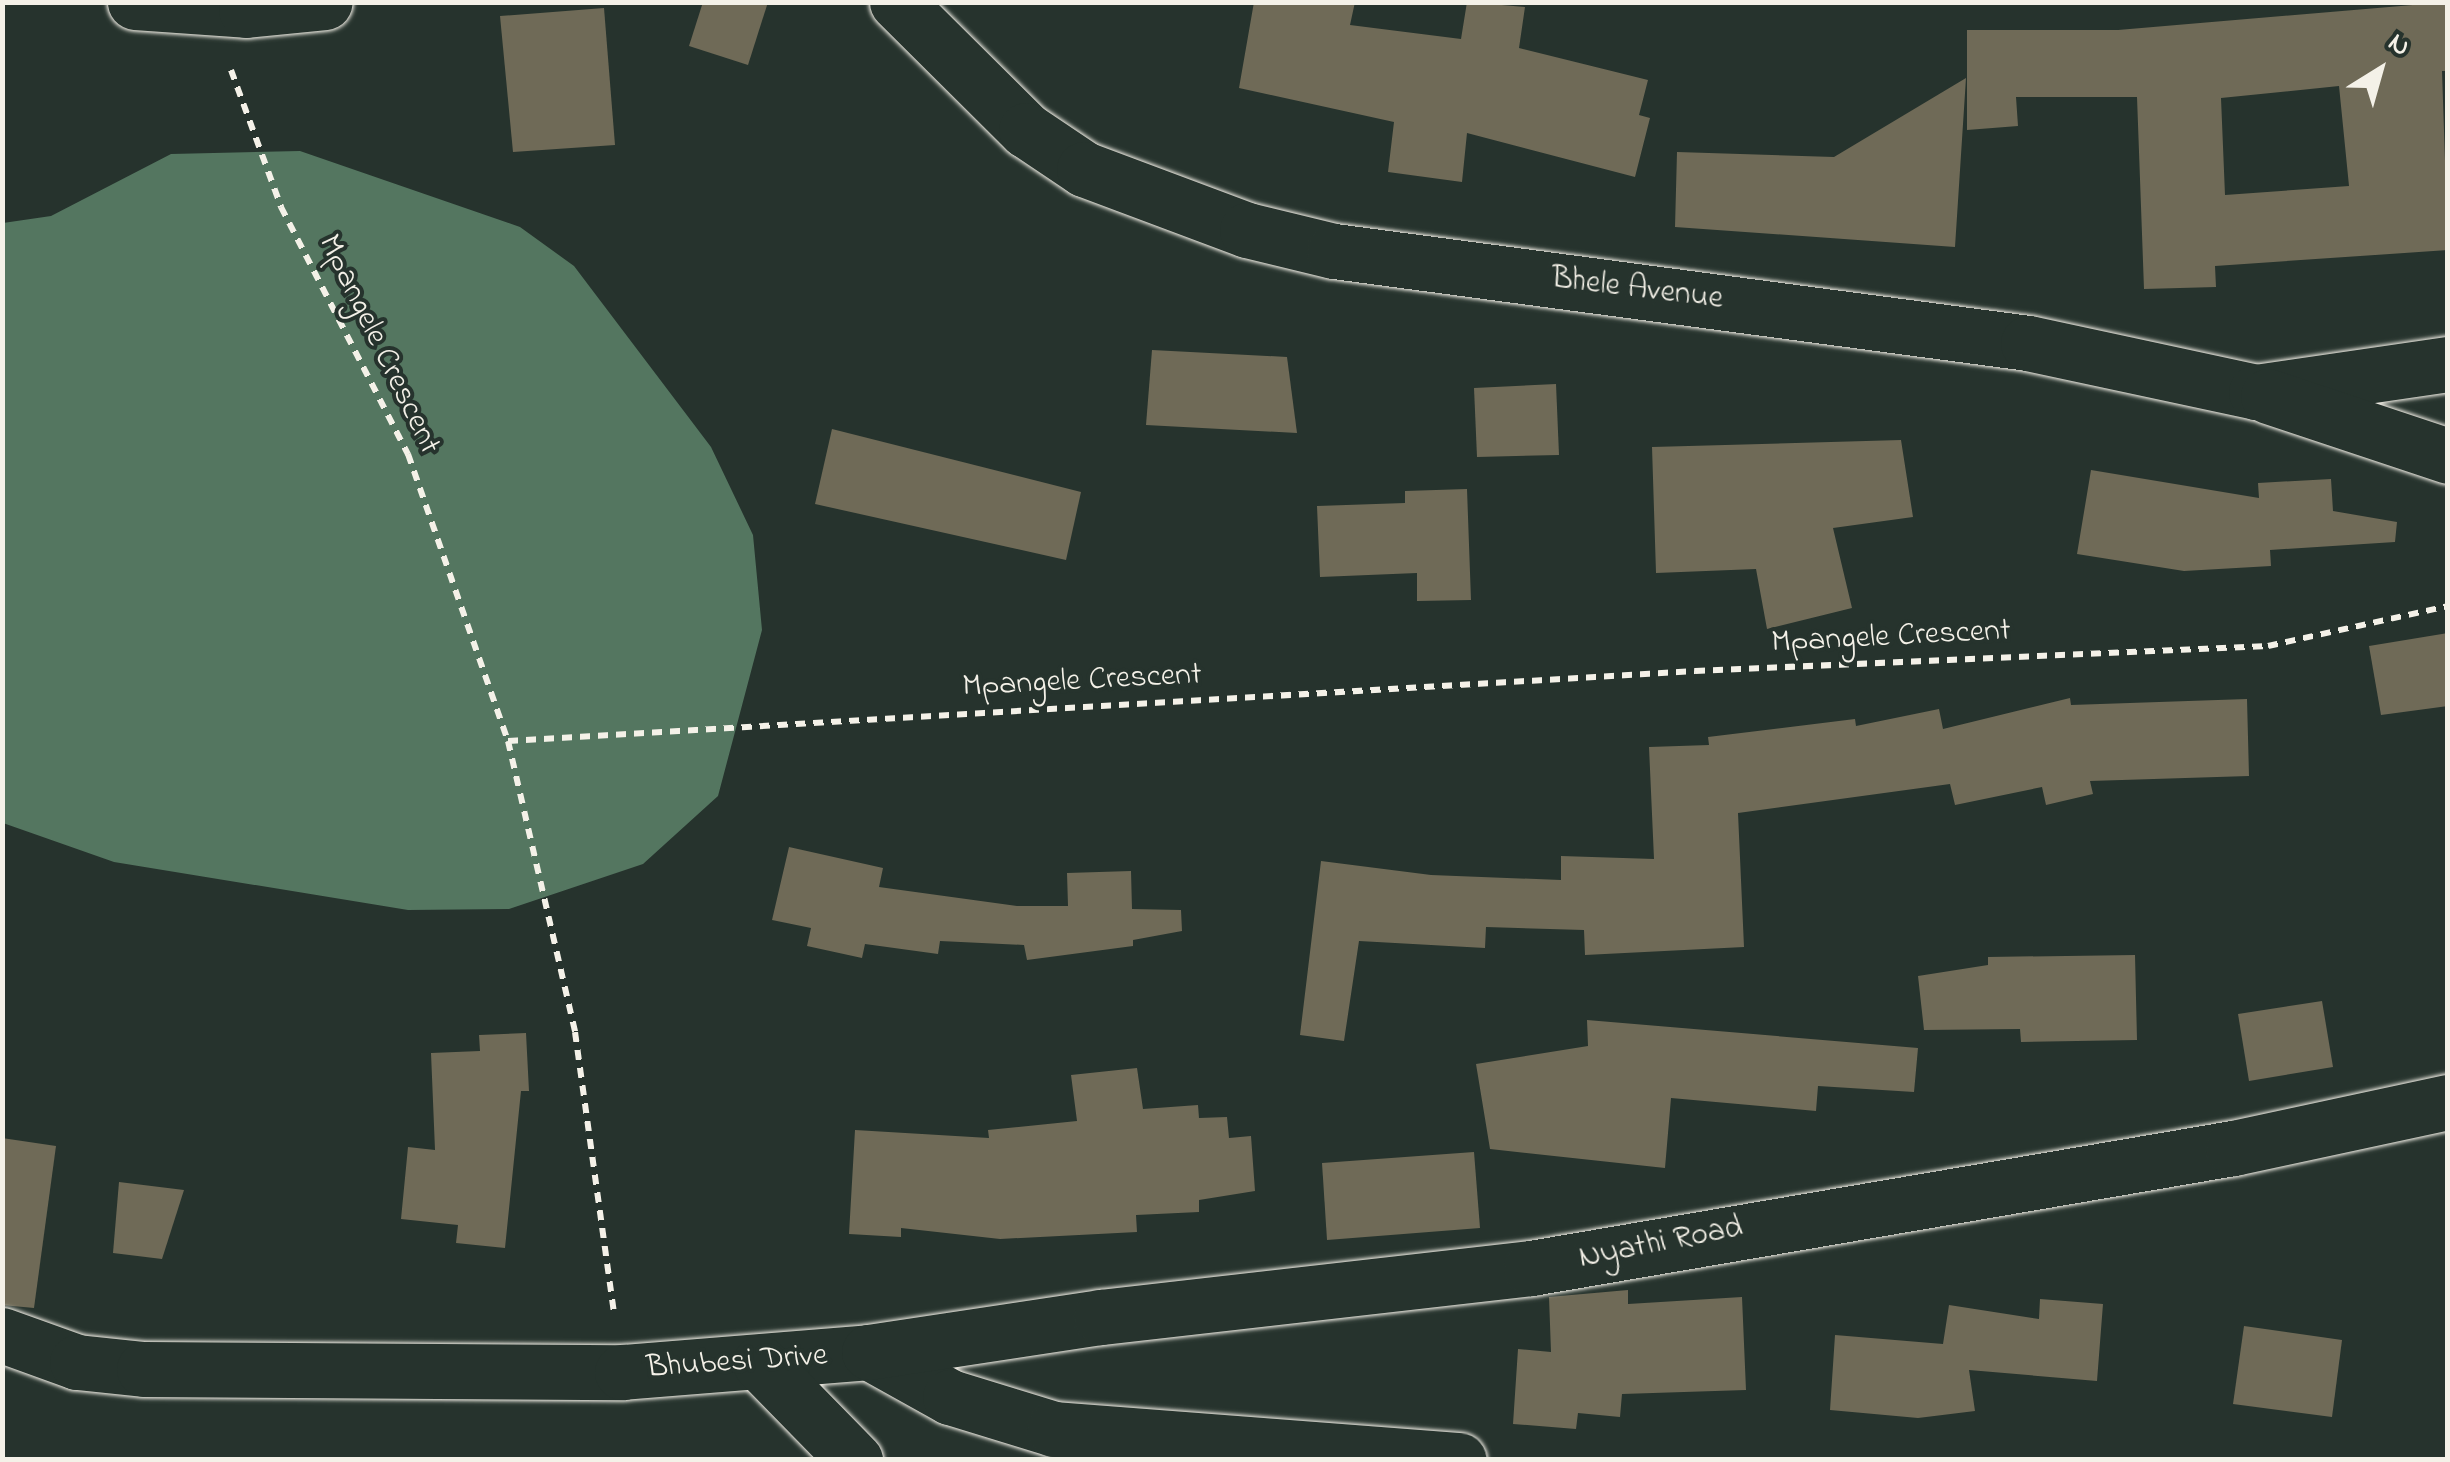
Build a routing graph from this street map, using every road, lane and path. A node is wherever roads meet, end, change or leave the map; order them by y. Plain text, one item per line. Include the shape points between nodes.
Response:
1 (135, 2) edge
2 (325, 2) edge
3 (897, 2) edge
4 (208, 7) junction
5 (2448, 364) edge
6 (2256, 392) junction
7 (2448, 456) edge
8 (2448, 606) edge
9 (508, 740) junction
10 (2448, 1102) edge
11 (2, 1335) edge
12 (869, 1352) junction
13 (760, 1363) junction
14 (622, 1372) junction
15 (855, 1460) edge
16 (1459, 1460) edge

1 - 4 street
2 - 4 street
3 - 6 street, Bhele Avenue via 1026,130 1084,169 1247,230 1334,251 2028,344
4 - 9 path, Mpangele Crescent via 281,207 408,454
5 - 6 street, Bhele Avenue
6 - 7 street
8 - 9 path, Mpangele Crescent via 2268,646 1695,671
9 - 14 path via 575,1032
10 - 12 street, Nyathi Road via 2233,1148 1531,1268 1100,1317
11 - 14 street, Bhubesi Drive via 77,1362 144,1369
12 - 13 street, Bhubesi Drive
12 - 16 street, Bhubesi Drive via 950,1397 1054,1429
13 - 14 street, Bhubesi Drive
13 - 15 street

